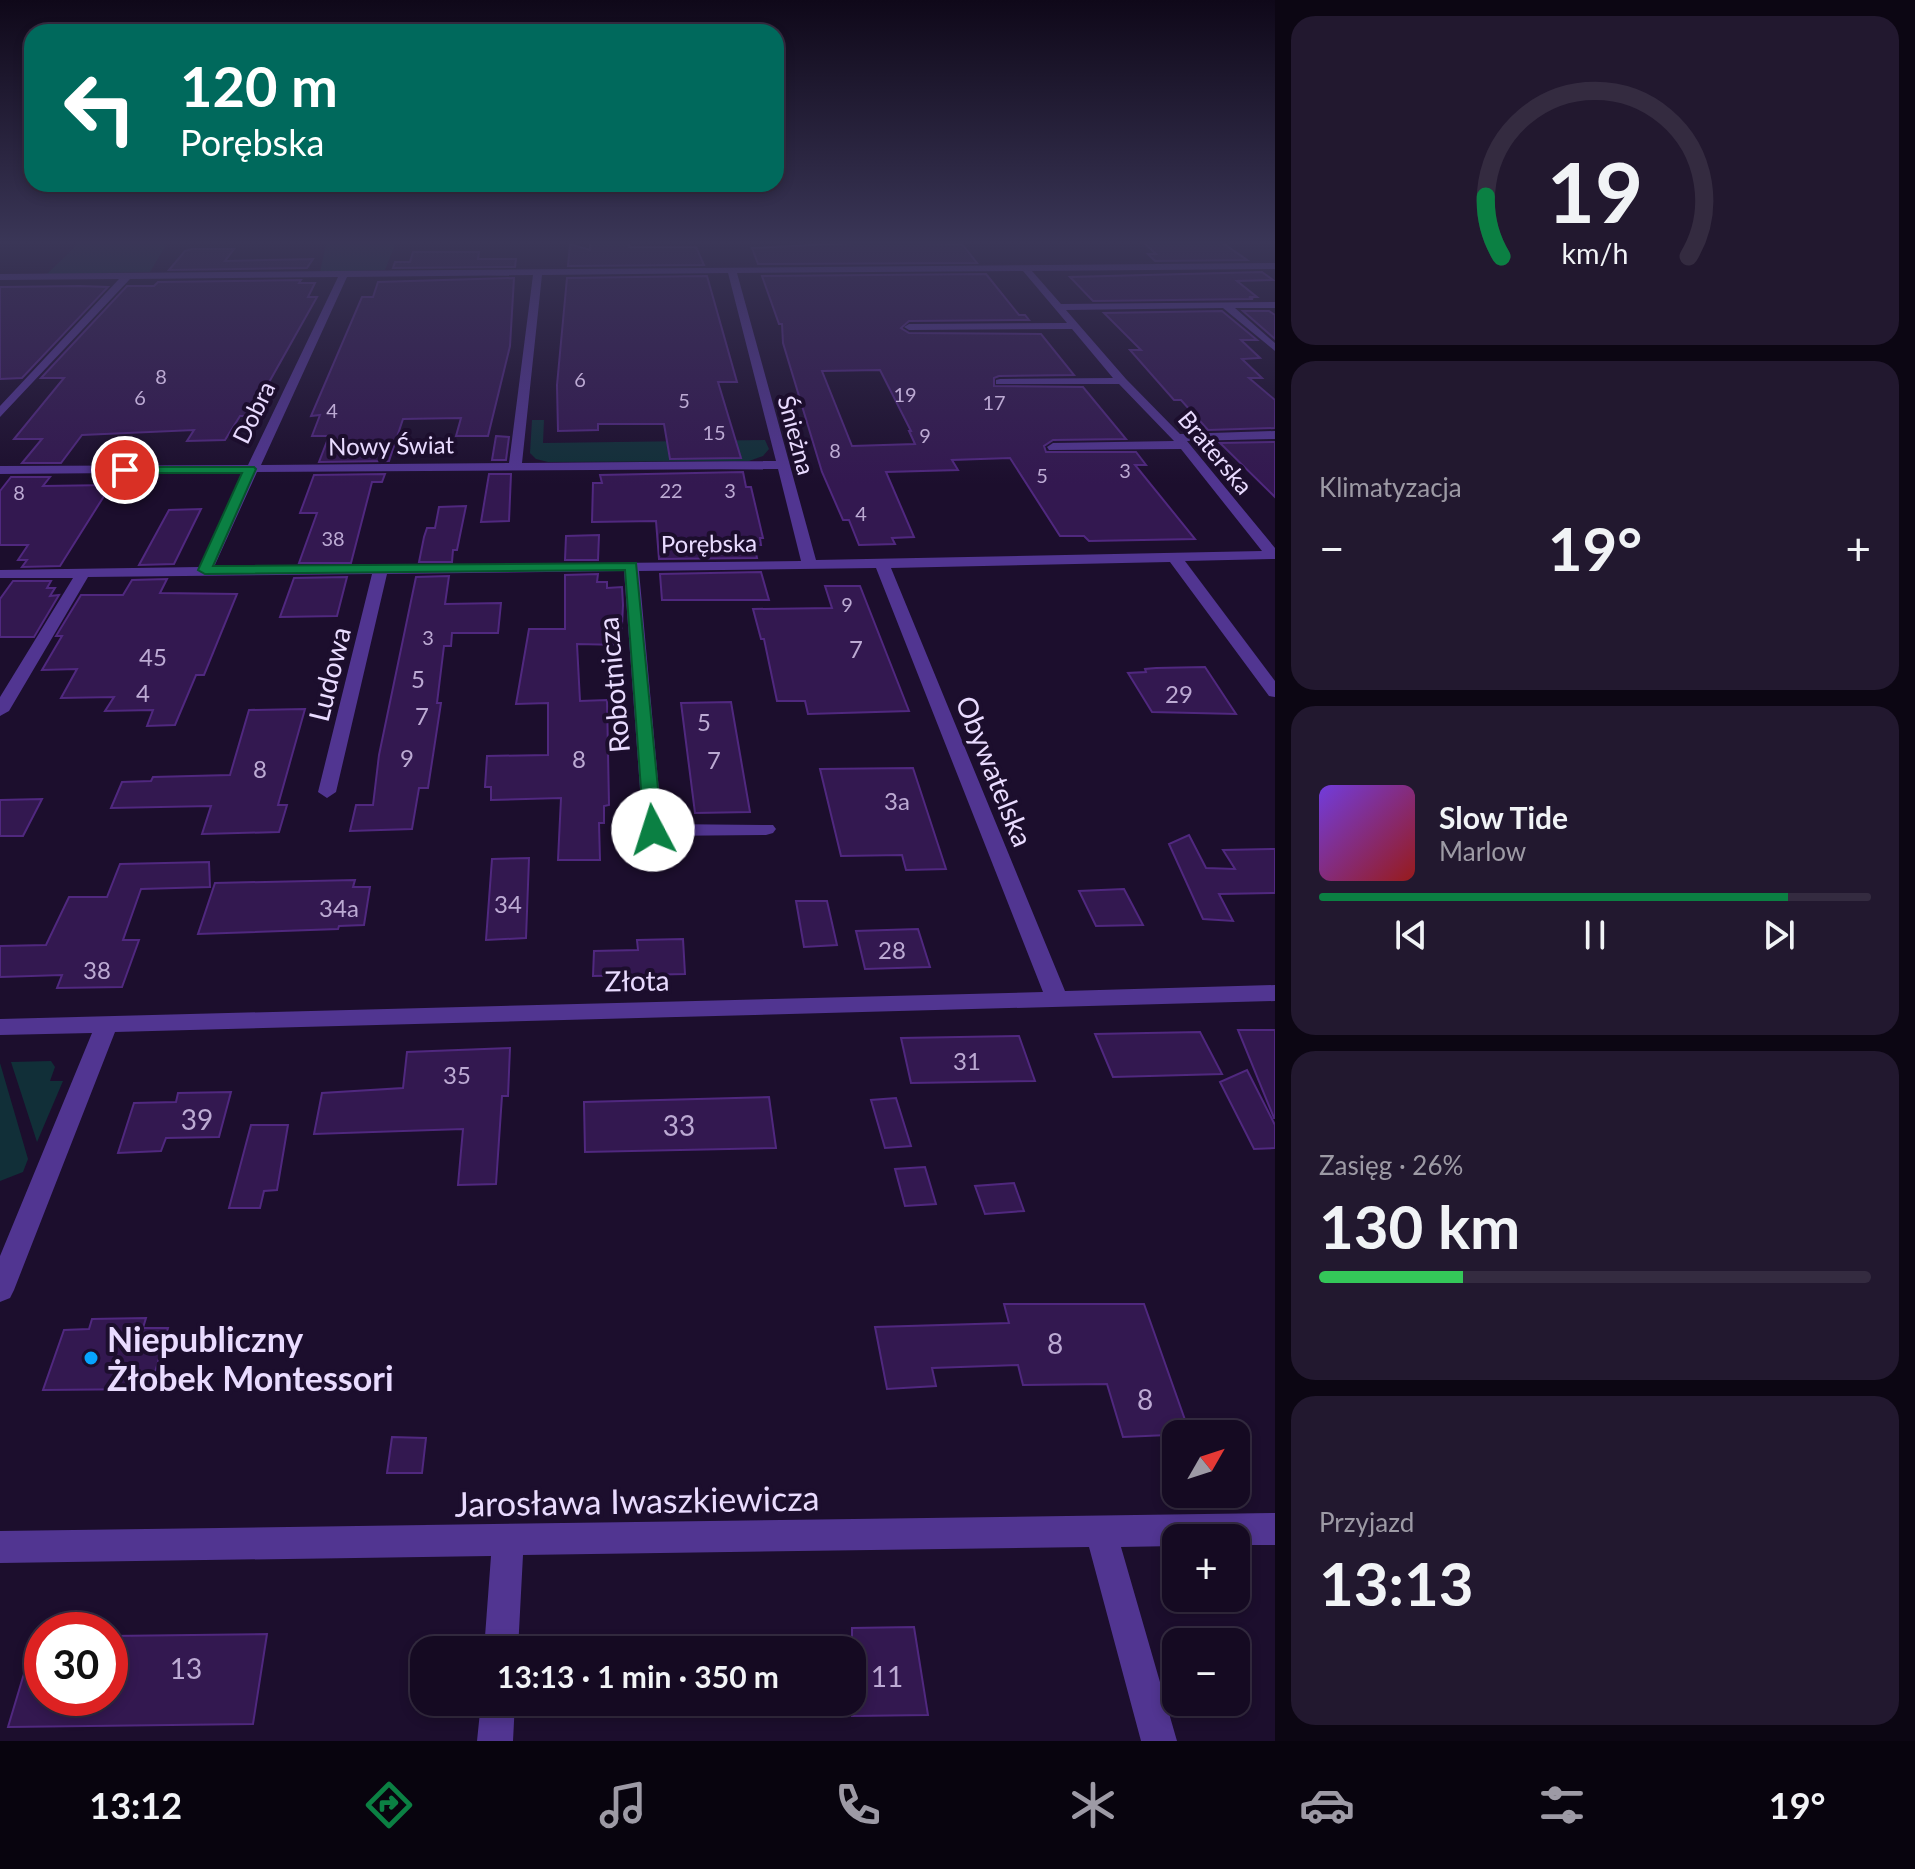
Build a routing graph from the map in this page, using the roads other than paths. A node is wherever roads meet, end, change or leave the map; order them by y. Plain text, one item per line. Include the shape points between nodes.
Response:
1 (85, 321) edge
2 (321, 321) edge
3 (532, 321) edge
4 (745, 321) edge
5 (1072, 321) edge
6 (1244, 321) edge
7 (1076, 326) junction
8 (909, 327) dead end
9 (1275, 348) edge
10 (1122, 381) junction
11 (1000, 382) dead end
12 (0, 413) edge
13 (1275, 435) edge
14 (1180, 441) junction
15 (1053, 447) dead end
16 (515, 465) junction
17 (782, 465) junction
18 (250, 469) junction
19 (0, 470) edge
20 (1274, 555) edge
21 (1175, 558) junction
22 (809, 563) junction
23 (882, 564) junction
24 (631, 566) junction
25 (381, 569) junction
26 (205, 570) junction
27 (84, 572) junction
28 (0, 574) edge
29 (1275, 692) edge
30 (0, 711) edge
31 (327, 792) dead end
32 (766, 829) dead end
33 (1275, 993) edge
34 (1057, 999) junction
35 (106, 1025) junction
36 (0, 1027) edge
37 (0, 1290) edge
38 (1275, 1529) edge
39 (1101, 1532) junction
40 (508, 1540) junction
41 (0, 1547) edge
42 (502, 1636) edge
43 (497, 1716) edge
44 (495, 1741) edge
45 (1159, 1741) edge

1 - 12 street
2 - 18 street, Dobra
3 - 16 street
4 - 17 street, Śnieżna
5 - 7 street, Braterska
6 - 9 street
7 - 8 street
7 - 10 street, Braterska
10 - 11 street
10 - 14 street, Braterska
13 - 14 street
14 - 15 street
14 - 20 street, Braterska
16 - 17 street, Nowy Świat
16 - 18 street, Nowy Świat
17 - 22 street, Śnieżna
18 - 19 street, Nowy Świat
18 - 26 street, Dobra
20 - 21 street, Porębska
21 - 23 street, Porębska
21 - 29 street
22 - 23 street, Porębska
22 - 24 street, Porębska
23 - 34 street, Obywatelska
24 - 25 street, Porębska
24 - 32 street, Robotnicza via 653,830
25 - 26 street, Porębska
25 - 31 street, Ludowa
26 - 27 street, Porębska
27 - 28 street, Porębska
27 - 30 street
33 - 34 street, Złota
34 - 35 street, Złota
35 - 36 street, Złota
35 - 37 street
38 - 39 street, Jarosława Iwaszkiewicza
39 - 40 street, Jarosława Iwaszkiewicza
39 - 45 street
40 - 41 street, Jarosława Iwaszkiewicza
40 - 42 street
43 - 44 street

